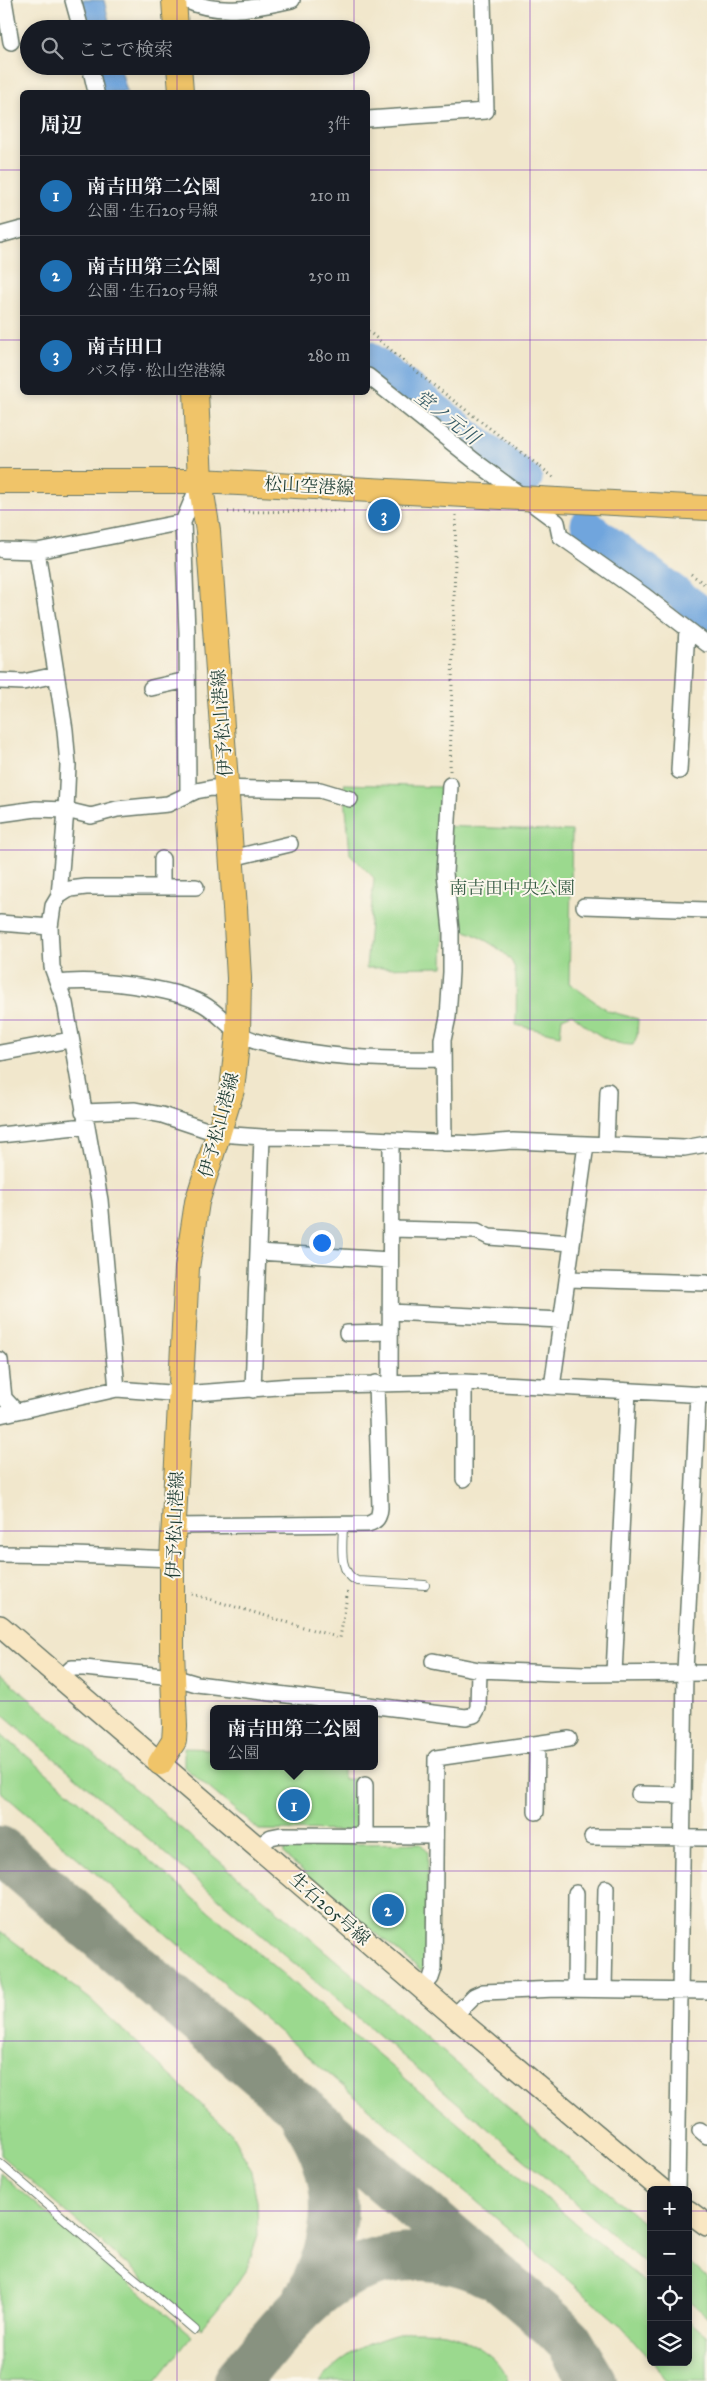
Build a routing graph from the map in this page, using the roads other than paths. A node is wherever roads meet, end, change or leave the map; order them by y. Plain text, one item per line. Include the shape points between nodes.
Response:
1 (4, 0) edge
2 (73, 0) edge
3 (174, 0) edge
4 (185, 0) edge
5 (292, 0) edge
6 (483, 0) edge
7 (240, 5) edge
8 (79, 20) edge
9 (175, 20) edge
10 (11, 42) dead end
11 (92, 75) edge
12 (180, 75) edge
13 (96, 90) edge
14 (181, 90) edge
15 (370, 119) edge
16 (20, 229) edge
17 (0, 235) edge
18 (370, 378) edge
19 (196, 395) edge
20 (0, 481) edge
21 (200, 481) junction
22 (522, 498) junction
23 (707, 508) edge
24 (183, 522) junction
25 (3, 550) dead end
26 (37, 550) junction
27 (687, 629) junction
28 (707, 644) edge
29 (56, 675) junction
30 (187, 680) junction
31 (0, 681) edge
32 (151, 688) dead end
33 (679, 771) dead end
34 (450, 785) road end
35 (227, 788) junction
36 (188, 795) junction
37 (350, 799) dead end
38 (66, 810) junction
39 (0, 814) edge
40 (290, 844) dead end
41 (232, 858) junction
42 (162, 859) dead end
43 (162, 887) junction
44 (196, 887) dead end
45 (59, 896) junction
46 (584, 906) dead end
47 (707, 910) edge
48 (0, 923) edge
49 (50, 926) junction
50 (58, 983) junction
51 (238, 1034) junction
52 (70, 1040) junction
53 (0, 1053) edge
54 (443, 1059) junction
55 (608, 1091) dead end
56 (84, 1119) junction
57 (219, 1134) junction
58 (0, 1135) edge
59 (262, 1137) junction
60 (391, 1141) junction
61 (444, 1143) junction
62 (707, 1144) edge
63 (586, 1145) junction
64 (606, 1145) junction
65 (391, 1228) junction
66 (572, 1244) junction
67 (258, 1252) junction
68 (390, 1260) junction
69 (567, 1279) junction
70 (707, 1284) edge
71 (390, 1312) junction
72 (561, 1320) junction
73 (390, 1332) junction
74 (347, 1333) dead end
75 (0, 1360) edge
76 (464, 1382) junction
77 (383, 1383) junction
78 (552, 1387) junction
79 (117, 1389) junction
80 (253, 1390) junction
81 (628, 1391) junction
82 (182, 1394) junction
83 (703, 1395) edge
84 (16, 1410) junction
85 (0, 1414) edge
86 (464, 1479) dead end
87 (344, 1524) junction
88 (174, 1526) junction
89 (0, 1554) edge
90 (172, 1560) junction
91 (425, 1585) dead end
92 (0, 1626) edge
93 (433, 1661) dead end
94 (479, 1670) junction
95 (685, 1672) junction
96 (614, 1673) junction
97 (707, 1673) edge
98 (173, 1677) junction
99 (61, 1678) junction
100 (368, 1705) edge
101 (378, 1706) edge
102 (569, 1739) dead end
103 (537, 1744) junction
104 (160, 1762) junction
105 (366, 1784) dead end
106 (639, 1794) dead end
107 (682, 1795) junction
108 (536, 1812) dead end
109 (365, 1835) junction
110 (434, 1836) junction
111 (592, 1837) dead end
112 (682, 1837) junction
113 (707, 1838) edge
114 (258, 1846) junction
115 (606, 1888) dead end
116 (576, 1893) dead end
117 (422, 1988) junction
118 (575, 1989) junction
119 (604, 1989) junction
120 (679, 1990) junction
121 (707, 1991) edge
122 (454, 2016) junction
123 (0, 2164) edge
124 (657, 2186) edge
125 (677, 2186) edge
126 (194, 2330) dead end

1 - 10 street
2 - 8 street
3 - 9 main road
4 - 7 street via 208,7
5 - 7 street
6 - 15 street via 486,111
11 - 13 street
12 - 14 main road
16 - 17 street
18 - 22 street
19 - 21 main road, 伊予松山港線
20 - 21 main road, 松山空港線
21 - 22 main road, 松山空港線
21 - 24 street
21 - 35 main road, 伊予松山港線 via 208,532
22 - 23 main road, 松山空港線
22 - 27 street via 557,522 560,536
24 - 26 street
24 - 30 street
25 - 26 street
26 - 29 street
27 - 28 street
27 - 33 street
29 - 31 street via 23,682
29 - 38 street via 67,756
30 - 32 street
30 - 36 street
34 - 54 street via 445,873 451,930 451,972
35 - 36 street via 196,791
35 - 37 street via 320,790
35 - 41 main road, 伊予松山港線
36 - 38 street via 168,804 91,816
38 - 39 street via 36,809
38 - 45 street
40 - 41 street
41 - 51 main road, 伊予松山港線 via 239,978
42 - 43 street
43 - 44 street
43 - 45 street via 86,887 70,889
45 - 49 street via 53,906
46 - 47 street
48 - 49 street
49 - 50 street via 52,967
50 - 51 street via 84,981 187,997 204,1004
50 - 52 street via 65,1003
51 - 54 street via 258,1042 338,1056 377,1060
51 - 57 main road, 伊予松山港線 via 232,1090
52 - 53 street
52 - 56 street
54 - 61 street
55 - 64 street
56 - 57 street via 118,1110 148,1112
56 - 58 street
56 - 79 street via 100,1200
57 - 59 street
57 - 82 main road, 伊予松山港線 via 197,1202 187,1268
59 - 60 street
59 - 67 street
60 - 61 street
60 - 65 street
61 - 63 street via 514,1141
62 - 64 street via 684,1148
63 - 64 street
63 - 66 street
65 - 66 street via 477,1232 489,1237
65 - 68 street
66 - 69 street
67 - 68 street
67 - 80 street
68 - 71 street
69 - 70 street
69 - 72 street
71 - 72 street
71 - 73 street
72 - 78 street
73 - 74 street
73 - 77 street
75 - 84 street via 4,1398
76 - 77 street
76 - 78 street
76 - 86 street
77 - 80 street
77 - 87 street via 379,1517 368,1524
78 - 81 street
79 - 82 street
79 - 84 street
80 - 82 street
81 - 83 street
81 - 96 street
82 - 88 main road, 伊予松山港線
83 - 95 street
84 - 85 street
87 - 88 street
87 - 91 lane via 344,1568 350,1578
88 - 90 main road, 伊予松山港線
89 - 90 street
90 - 98 main road, 伊予松山港線
92 - 99 street, 生石205号線
93 - 94 street
94 - 96 street
94 - 101 street via 478,1708 474,1715 466,1717
95 - 96 street
95 - 97 street
95 - 107 street
98 - 99 street via 72,1668
98 - 100 street via 197,1684
98 - 104 main road, 伊予松山港線 via 174,1741
99 - 104 street, 生石205号線
102 - 103 street
103 - 108 street
103 - 110 street via 436,1758
104 - 114 street, 生石205号線
105 - 109 street
106 - 107 street
107 - 112 street
109 - 110 street
109 - 114 street via 281,1835 271,1837
110 - 117 street via 434,1969
111 - 112 street
112 - 113 street
112 - 120 street
114 - 117 street, 生石205号線
115 - 119 street
116 - 118 street
117 - 122 street, 生石205号線
118 - 119 street
118 - 122 street via 483,1992 474,1996
119 - 120 street
120 - 121 street
120 - 125 street
122 - 124 street, 生石205号線
123 - 126 lane

